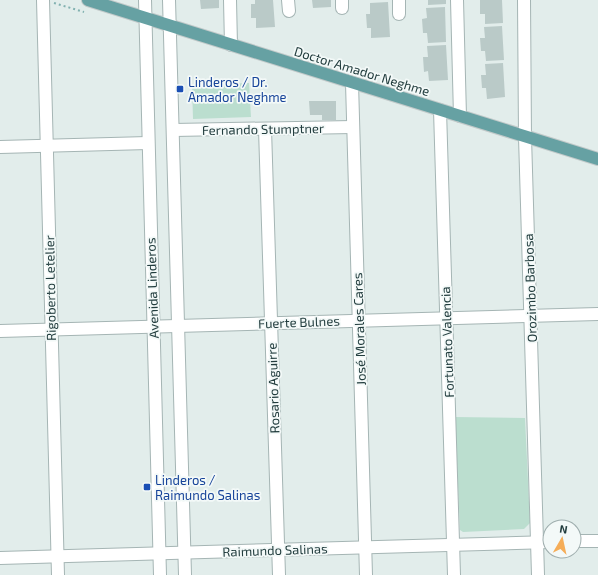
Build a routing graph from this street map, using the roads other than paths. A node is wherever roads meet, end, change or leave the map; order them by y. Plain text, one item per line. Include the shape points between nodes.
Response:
1 (43, 0) edge
2 (88, 0) edge
3 (145, 0) edge
4 (169, 0) edge
5 (230, 0) edge
6 (399, 0) edge
7 (457, 0) edge
8 (524, 0) edge
9 (116, 5) edge
10 (399, 14) dead end
11 (145, 18) junction
12 (170, 26) junction
13 (231, 44) junction
14 (352, 82) junction
15 (440, 110) junction
16 (460, 116) junction
17 (353, 127) junction
18 (265, 129) junction
19 (172, 130) junction
20 (525, 137) junction
21 (148, 143) junction
22 (47, 146) junction
23 (0, 147) edge
24 (598, 159) edge
25 (598, 314) edge
26 (531, 316) junction
27 (446, 318) junction
28 (359, 321) junction
29 (271, 323) junction
30 (153, 326) junction
31 (178, 326) junction
32 (51, 329) junction
33 (0, 331) edge
34 (582, 541) edge
35 (598, 541) edge
36 (538, 542) junction
37 (542, 542) edge
38 (453, 545) junction
39 (365, 547) junction
40 (278, 550) junction
41 (160, 553) junction
42 (184, 553) junction
43 (57, 556) junction
44 (0, 558) edge
45 (58, 575) edge
46 (160, 575) edge
47 (185, 575) edge
48 (279, 575) edge
49 (366, 575) edge
50 (454, 575) edge
51 (538, 575) edge

1 - 22 street, Rigoberto Letelier
2 - 9 main road, Doctor Amador Neghme
3 - 11 street, Avenida Linderos
4 - 12 street, Avenida Linderos
5 - 13 street
6 - 10 street
7 - 16 street
8 - 20 street, Orozimbo Barbosa
9 - 11 main road, Doctor Amador Neghme
11 - 12 main road, Doctor Amador Neghme
11 - 21 street, Avenida Linderos
12 - 13 main road, Doctor Amador Neghme
12 - 19 street, Avenida Linderos
13 - 14 main road, Doctor Amador Neghme
14 - 15 main road, Doctor Amador Neghme
14 - 17 street, José Morales Cares
15 - 16 main road, Doctor Amador Neghme
15 - 27 street, Fortunato Valencia
16 - 20 main road, Doctor Amador Neghme
17 - 18 street, Fernando Stumptner
17 - 28 street, José Morales Cares
18 - 19 street, Fernando Stumptner
18 - 29 street, Rosario Aguirre
19 - 31 street, Avenida Linderos
20 - 24 main road, Doctor Amador Neghme
20 - 26 street, Orozimbo Barbosa
21 - 22 street
21 - 30 street, Avenida Linderos
22 - 23 street
22 - 32 street, Rigoberto Letelier
25 - 26 street, Fuerte Bulnes
26 - 27 street, Fuerte Bulnes
26 - 36 street, Orozimbo Barbosa
27 - 28 street, Fuerte Bulnes
27 - 38 street, Fortunato Valencia
28 - 29 street, Fuerte Bulnes
28 - 39 street, José Morales Cares
29 - 31 street, Fuerte Bulnes
29 - 40 street, Rosario Aguirre
30 - 31 street, Fuerte Bulnes
30 - 32 street, Fuerte Bulnes
30 - 41 street, Avenida Linderos
31 - 42 street, Avenida Linderos
32 - 33 street, Fuerte Bulnes
32 - 43 street, Rigoberto Letelier
34 - 35 street
36 - 37 street, Raimundo Salinas
36 - 38 street, Raimundo Salinas
36 - 51 street, Orozimbo Barbosa
38 - 39 street, Raimundo Salinas
38 - 50 street, Fortunato Valencia
39 - 40 street, Raimundo Salinas
39 - 49 street, José Morales Cares
40 - 42 street, Raimundo Salinas
40 - 48 street, Rosario Aguirre
41 - 42 street, Raimundo Salinas
41 - 43 street, Raimundo Salinas
41 - 46 street, Avenida Linderos
42 - 47 street, Avenida Linderos
43 - 44 street, Raimundo Salinas
43 - 45 street, Rigoberto Letelier

